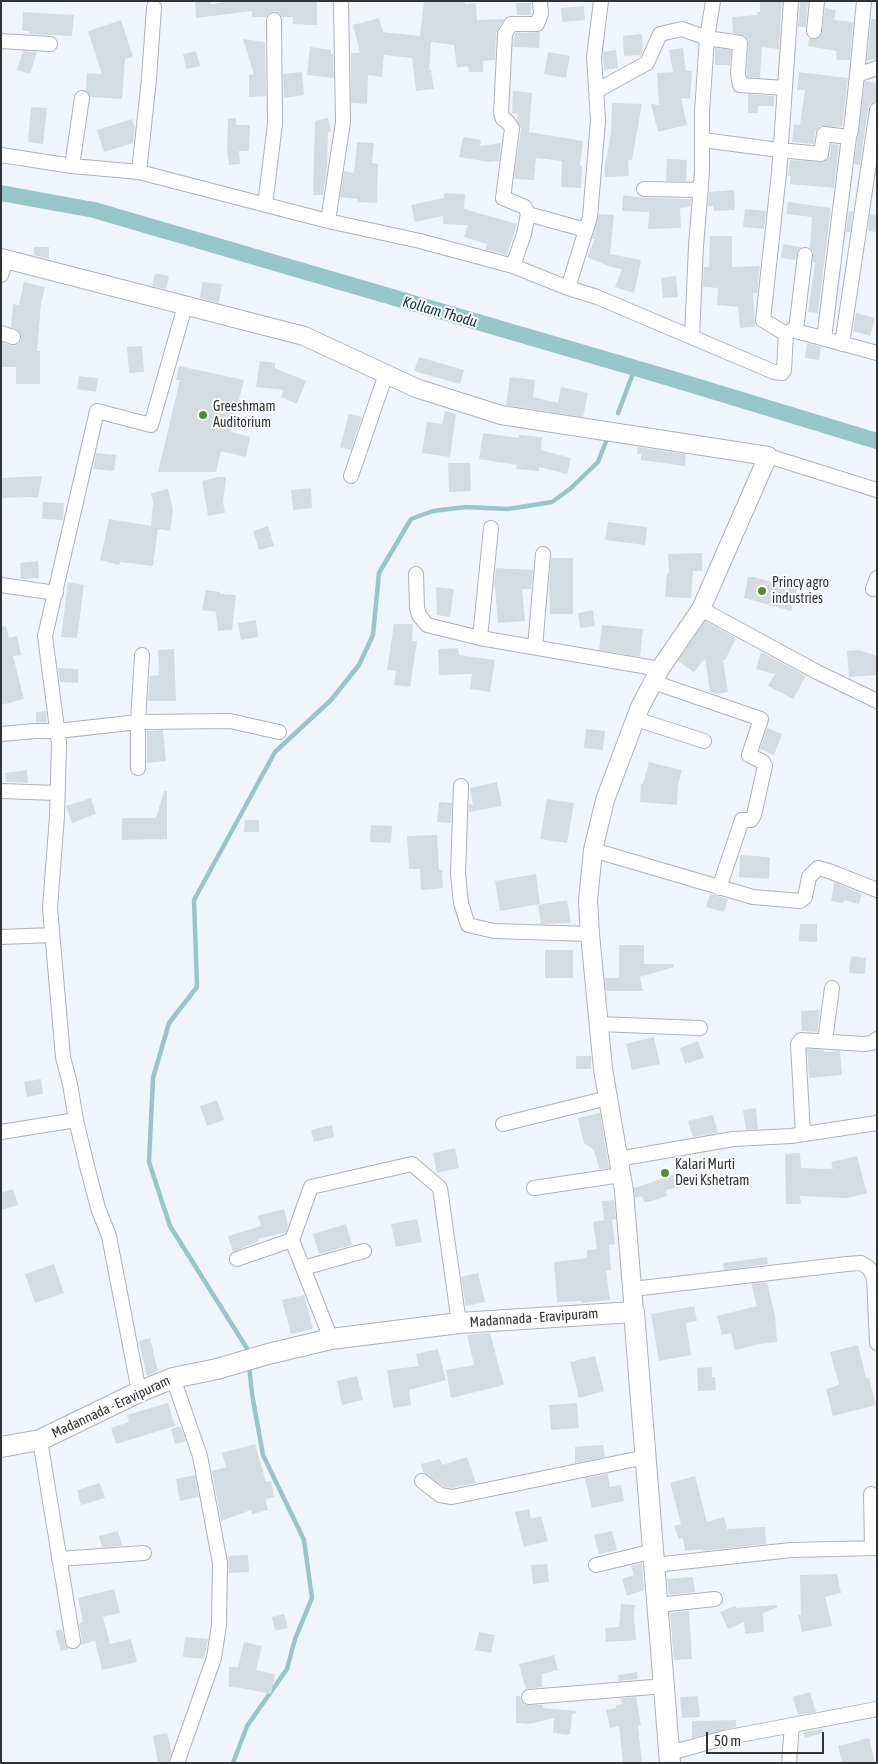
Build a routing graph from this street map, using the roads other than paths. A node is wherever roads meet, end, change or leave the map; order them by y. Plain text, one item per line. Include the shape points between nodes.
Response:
1 (341, 1) edge
2 (540, 1) edge
3 (601, 1) edge
4 (713, 1) edge
5 (791, 1) edge
6 (817, 1) edge
7 (864, 1) edge
8 (154, 7) dead end
9 (274, 20) dead end
10 (814, 31) dead end
11 (707, 38) junction
12 (1, 40) edge
13 (50, 44) dead end
14 (877, 68) edge
15 (857, 75) junction
16 (785, 88) junction
17 (596, 91) junction
18 (82, 98) dead end
19 (877, 110) edge
20 (849, 137) junction
21 (703, 140) junction
22 (780, 150) junction
23 (1, 154) edge
24 (72, 166) junction
25 (139, 172) junction
26 (644, 189) dead end
27 (701, 190) junction
28 (265, 205) junction
29 (528, 214) junction
30 (328, 222) junction
31 (586, 230) junction
32 (805, 256) dead end
33 (3, 264) edge
34 (513, 266) junction
35 (568, 288) junction
36 (185, 306) junction
37 (791, 332) junction
38 (692, 337) junction
39 (824, 339) junction
40 (842, 344) junction
41 (877, 353) edge
42 (386, 374) junction
43 (768, 456) junction
44 (351, 476) dead end
45 (877, 490) edge
46 (491, 528) dead end
47 (543, 554) dead end
48 (416, 574) dead end
49 (1, 585) edge
50 (56, 594) junction
51 (701, 609) junction
52 (480, 638) junction
53 (535, 647) junction
54 (142, 655) dead end
55 (657, 676) junction
56 (877, 701) edge
57 (636, 719) junction
58 (138, 722) junction
59 (58, 731) junction
60 (279, 732) dead end
61 (1, 734) edge
62 (704, 740) dead end
63 (138, 768) dead end
64 (461, 786) dead end
65 (1, 791) edge
66 (57, 793) junction
67 (592, 850) junction
68 (719, 888) junction
69 (877, 890) edge
70 (590, 934) junction
71 (52, 935) junction
72 (1, 937) edge
73 (832, 988) dead end
74 (599, 1024) junction
75 (700, 1028) dead end
76 (877, 1039) edge
77 (825, 1041) junction
78 (608, 1098) junction
79 (76, 1120) junction
80 (877, 1123) edge
81 (503, 1124) dead end
82 (1, 1132) edge
83 (803, 1134) junction
84 (620, 1167) junction
85 (534, 1188) dead end
86 (292, 1240) junction
87 (364, 1251) dead end
88 (237, 1259) dead end
89 (303, 1268) junction
90 (875, 1277) edge
91 (632, 1290) junction
92 (634, 1312) junction
93 (459, 1323) junction
94 (332, 1339) junction
95 (877, 1343) edge
96 (173, 1378) junction
97 (139, 1392) junction
98 (40, 1440) junction
99 (1, 1447) edge
100 (646, 1457) junction
101 (422, 1481) dead end
102 (870, 1494) dead end
103 (874, 1548) edge
104 (144, 1553) dead end
105 (655, 1558) junction
106 (59, 1559) junction
107 (596, 1565) dead end
108 (715, 1598) dead end
109 (658, 1605) junction
110 (72, 1641) dead end
111 (665, 1686) junction
112 (529, 1697) dead end
113 (877, 1709) edge
114 (792, 1725) junction
115 (670, 1758) edge
116 (177, 1763) edge
117 (789, 1763) edge

1 - 30 street via 343,122
2 - 29 street via 541,14 537,24 511,24 506,34 501,113 512,128 504,198 525,207
3 - 17 street via 594,57
4 - 11 street
5 - 16 street
6 - 10 street
7 - 15 street
8 - 25 street
9 - 28 street via 275,124
11 - 16 street via 740,43 740,84
11 - 17 street via 682,28 660,34 648,63
11 - 21 street
12 - 13 street
14 - 15 street
15 - 20 street
16 - 22 street
17 - 31 street via 598,121 590,217
18 - 24 street
19 - 40 street
20 - 22 street via 824,134 821,154
20 - 39 street
21 - 22 street
21 - 27 street
22 - 37 street via 763,320
23 - 24 street
24 - 25 street
25 - 28 street
26 - 27 street
27 - 38 street
28 - 30 street
29 - 31 street
29 - 34 street
30 - 34 street via 420,241
31 - 35 street
32 - 37 street
33 - 36 street
34 - 35 street
35 - 38 street
36 - 42 street via 304,336
36 - 50 street via 151,425 97,411
37 - 38 street via 782,373
37 - 39 street
39 - 40 street
40 - 41 street
42 - 43 street via 416,388 501,415
42 - 44 street
43 - 45 street
43 - 51 street
46 - 52 street
47 - 53 street
48 - 52 street via 417,608 427,625
49 - 50 street
50 - 59 street via 45,636
51 - 55 street
51 - 56 street
52 - 53 street
53 - 55 street
54 - 58 street
55 - 57 street
55 - 68 street via 761,719 749,755 765,766 754,816 751,820 742,820
57 - 62 street
57 - 67 street via 605,800
58 - 59 street
58 - 60 street via 230,721
58 - 63 street
59 - 61 street
59 - 66 street
64 - 70 street via 458,874 461,903 468,925 494,931
65 - 66 street
66 - 71 street via 50,908
67 - 68 street
67 - 70 street via 588,902
68 - 69 street via 753,897 800,901 805,896 809,877 818,868
70 - 74 street
71 - 72 street
71 - 79 street via 64,1057
73 - 77 street
74 - 75 street
74 - 78 street
76 - 77 street via 864,1044
77 - 83 street via 801,1040 798,1044
78 - 81 street
78 - 84 street
79 - 82 street
79 - 97 street via 98,1208 109,1236
80 - 83 street
83 - 84 street via 732,1139
84 - 85 street
84 - 91 street
86 - 88 street
86 - 89 street
86 - 93 street via 311,1187 412,1164 440,1188
87 - 89 street
89 - 94 street
90 - 91 street via 861,1263
90 - 95 street
91 - 92 street
92 - 93 main road, Madannada - Eravipuram
92 - 100 main road
93 - 94 main road, Madannada - Eravipuram
94 - 96 main road, Madannada - Eravipuram
96 - 97 main road, Madannada - Eravipuram
96 - 116 street via 200,1456 220,1563 219,1625 214,1658
97 - 98 main road, Madannada - Eravipuram
98 - 99 main road, Madannada - Eravipuram
98 - 106 street
100 - 101 street via 452,1497 440,1494
100 - 105 main road
102 - 103 street
103 - 105 street
104 - 106 street
105 - 107 street
105 - 109 main road
106 - 110 street
108 - 109 street
109 - 111 main road
111 - 112 street
111 - 115 main road
113 - 114 street
114 - 115 street via 724,1738
114 - 117 street

